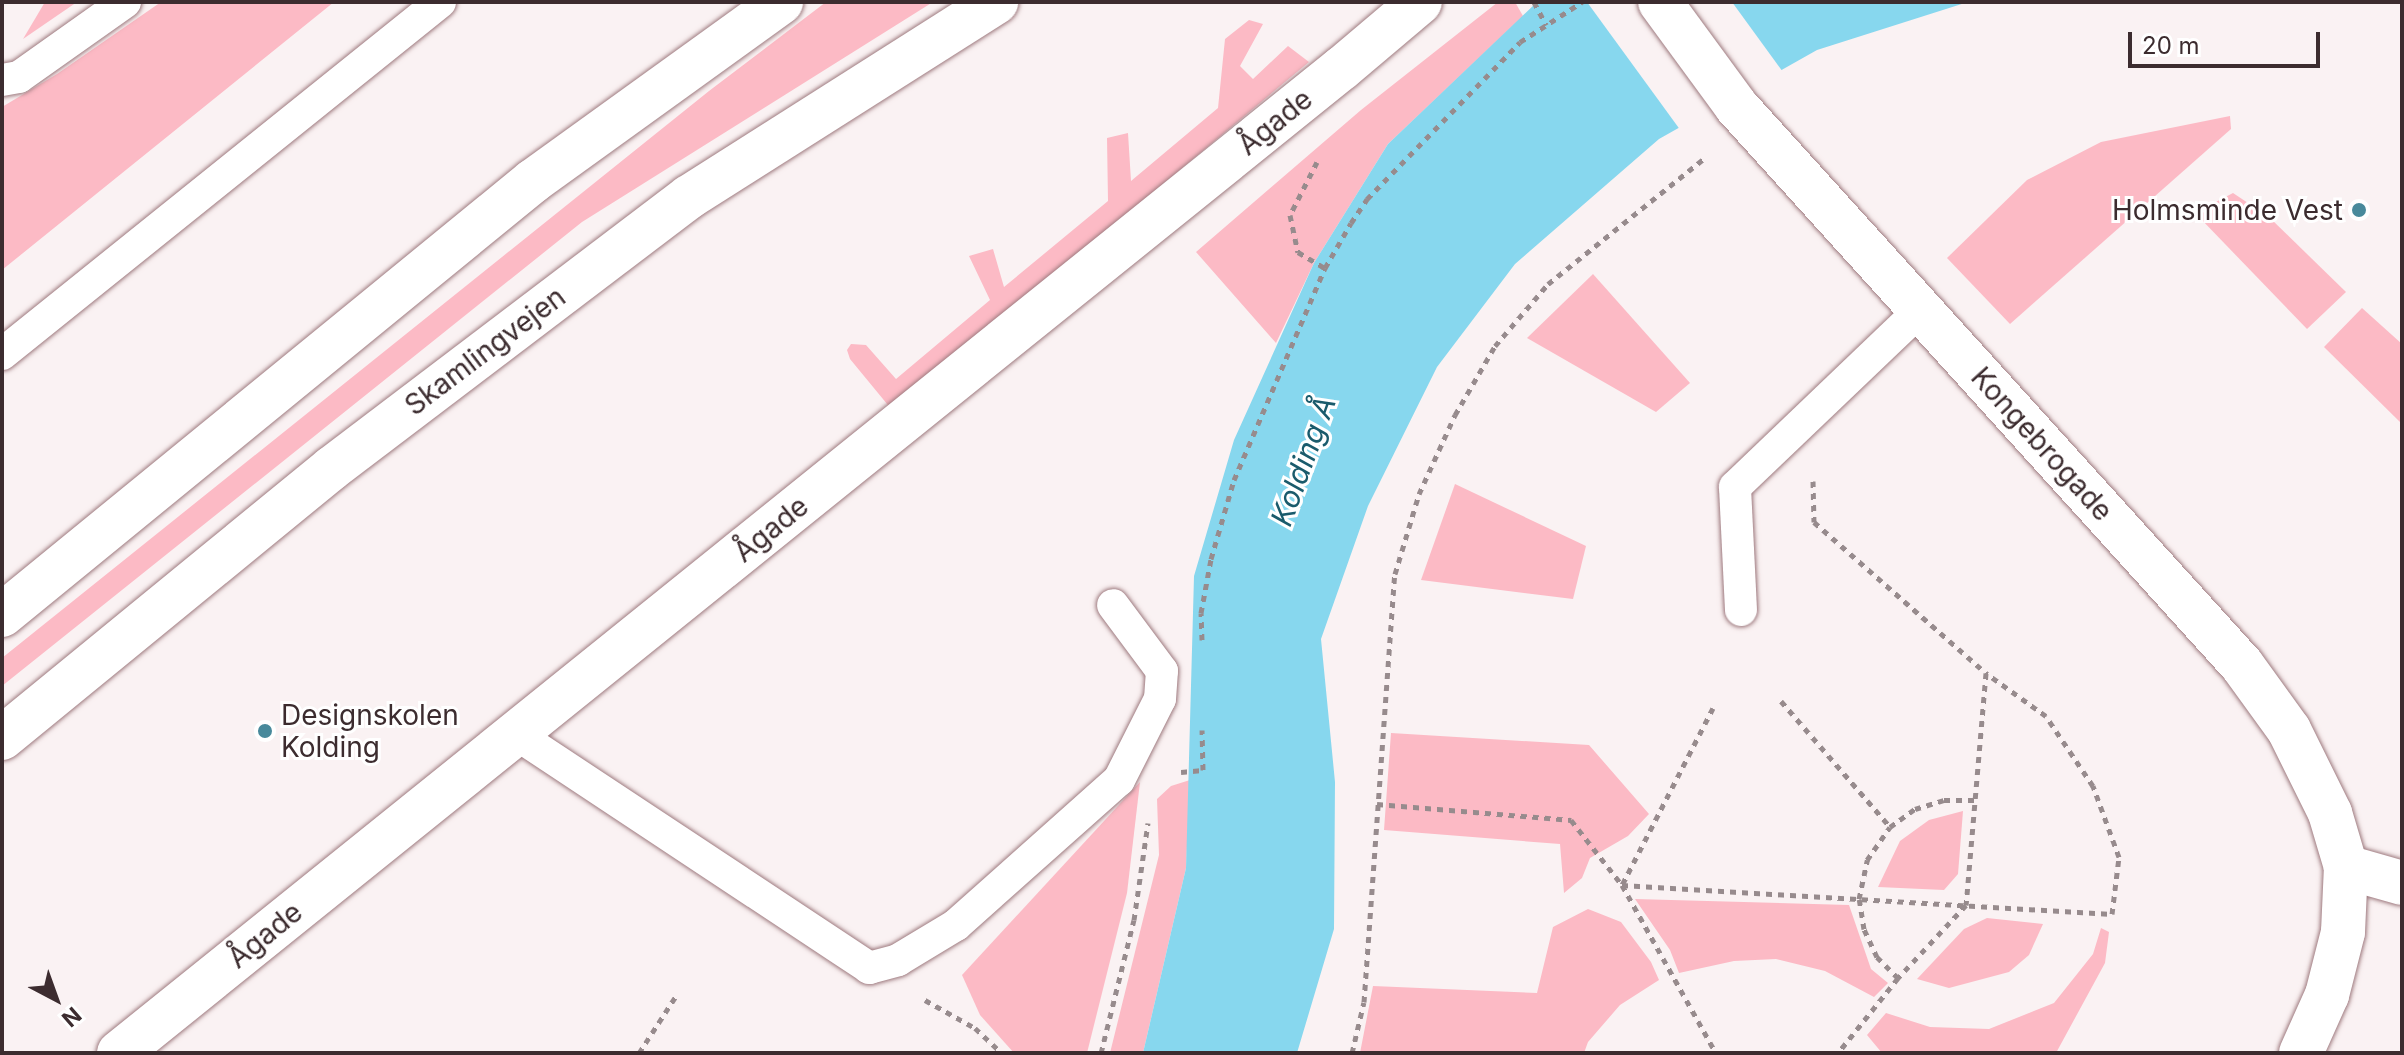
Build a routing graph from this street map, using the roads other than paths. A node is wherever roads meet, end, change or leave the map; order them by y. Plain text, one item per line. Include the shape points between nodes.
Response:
1 (125, 2) edge
2 (440, 2) edge
3 (781, 2) edge
4 (996, 2) edge
5 (1420, 2) edge
6 (1660, 2) edge
7 (2, 80) edge
8 (1921, 309) junction
9 (2, 354) edge
10 (1113, 605) dead end
11 (1741, 610) dead end
12 (2, 615) edge
13 (516, 734) junction
14 (2, 738) edge
15 (2346, 867) junction
16 (2402, 883) edge
17 (119, 1053) edge
18 (2301, 1053) edge

1 - 7 lane via 19,77
2 - 9 lane
3 - 12 street via 533,181
4 - 14 street, Skamlingvejen via 689,197 332,468
5 - 13 street, Ågade
6 - 8 street, Kongebrogade via 1743,114
8 - 11 lane via 1735,487
8 - 15 street, Kongebrogade via 2242,665 2289,730 2330,813
10 - 13 lane via 1162,671 1160,699 1119,780 956,925 898,960 869,968
13 - 17 street, Ågade
15 - 16 street
15 - 18 street, Kongebrogade via 2343,932 2327,995

